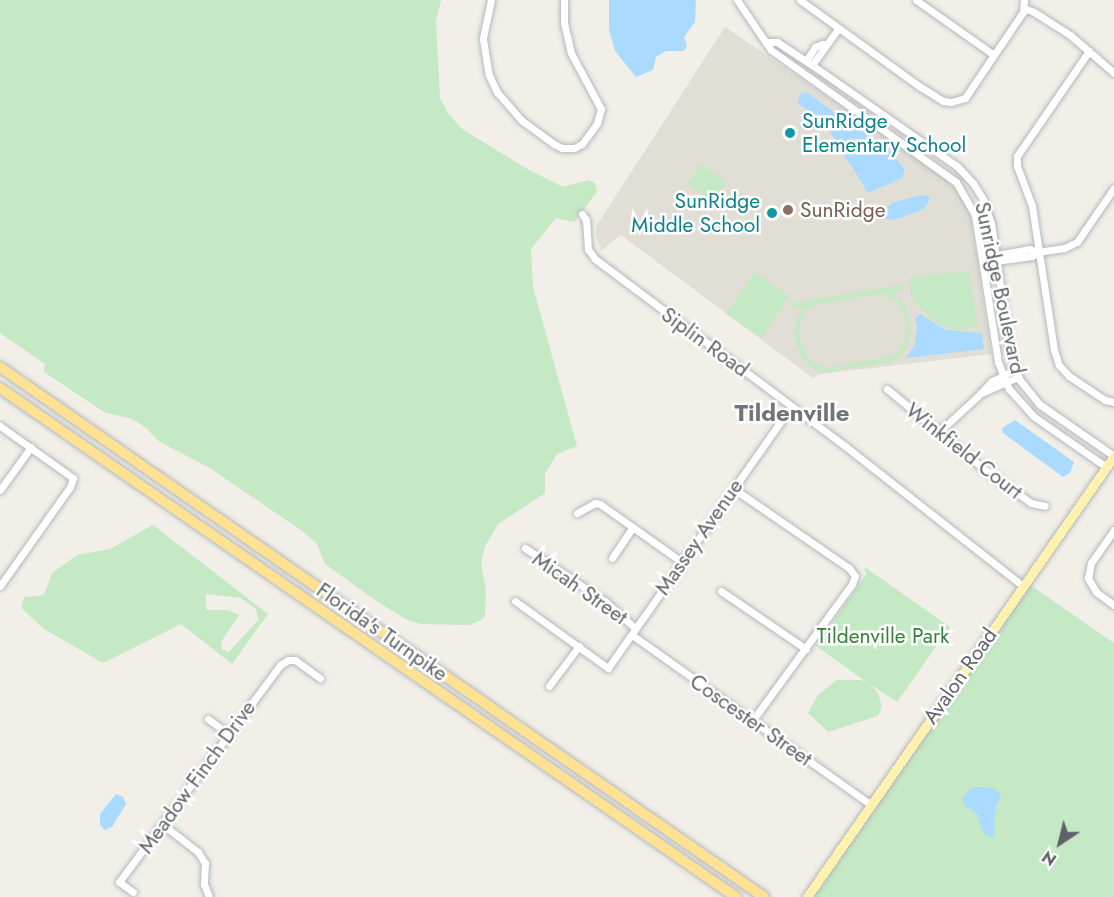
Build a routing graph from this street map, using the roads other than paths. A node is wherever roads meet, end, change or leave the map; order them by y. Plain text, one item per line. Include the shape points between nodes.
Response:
1 (491, 0) edge
2 (564, 0) edge
3 (737, 0) edge
4 (800, 0) edge
5 (916, 0) edge
6 (1024, 0) edge
7 (1024, 8) junction
8 (838, 29) junction
9 (768, 42) junction
10 (1089, 51) junction
11 (994, 55) junction
12 (809, 63) junction
13 (1114, 73) edge
14 (1114, 188) edge
15 (582, 214) dead end
16 (1038, 252) junction
17 (996, 257) junction
18 (983, 260) junction
19 (0, 367) edge
20 (1014, 370) junction
21 (1018, 378) junction
22 (1004, 379) junction
23 (0, 388) edge
24 (887, 390) dead end
25 (1114, 402) edge
26 (791, 407) junction
27 (0, 426) edge
28 (939, 432) junction
29 (31, 447) junction
30 (1114, 456) edge
31 (1106, 467) junction
32 (734, 489) junction
33 (0, 490) edge
34 (1045, 506) dead end
35 (577, 513) dead end
36 (633, 527) junction
37 (1114, 530) edge
38 (525, 549) dead end
39 (612, 558) dead end
40 (682, 562) junction
41 (0, 586) edge
42 (1023, 586) junction
43 (721, 591) dead end
44 (515, 601) dead end
45 (1114, 605) edge
46 (635, 628) junction
47 (632, 635) junction
48 (579, 646) junction
49 (806, 649) junction
50 (321, 678) dead end
51 (549, 686) dead end
52 (208, 719) dead end
53 (752, 721) junction
54 (229, 734) junction
55 (871, 805) junction
56 (162, 824) junction
57 (133, 892) dead end
58 (209, 897) edge
59 (736, 897) edge
60 (764, 897) edge
61 (807, 897) edge

1 - 2 street via 483,39 489,75 497,92 521,120 554,144 574,148 582,144 597,123 601,108 570,53
3 - 9 street, Sunridge Boulevard
4 - 8 street
5 - 11 street
6 - 7 street
7 - 10 street via 1060,28
7 - 11 street
8 - 11 street via 943,101 965,98
8 - 12 street via 826,45 815,47
9 - 12 street, Sunridge Boulevard via 777,42
9 - 18 street, Sunridge Boulevard via 771,50 956,182 975,215
10 - 13 street
10 - 16 street via 1017,156 1019,176 1032,206
12 - 17 street, Sunridge Boulevard via 962,171 986,205
14 - 16 street via 1077,242
15 - 26 street, Siplin Road via 588,249 595,259
16 - 17 street via 1030,249
16 - 25 street via 1059,365 1069,376
17 - 18 street
17 - 20 street, Sunridge Boulevard
18 - 22 street, Sunridge Boulevard
19 - 60 highway, Florida's Turnpike
20 - 21 street, Sunridge Boulevard
20 - 22 street
21 - 22 street
21 - 30 street, Sunridge Boulevard via 1039,404
22 - 28 street via 990,383
22 - 31 street, Sunridge Boulevard via 1018,402 1033,416
23 - 59 highway, Florida's Turnpike
24 - 28 street, Winkfield Court
26 - 32 street, Massey Avenue
26 - 42 street, Siplin Road
27 - 29 street
28 - 34 street, Winkfield Court via 1030,503
29 - 33 street
29 - 41 street via 73,478
30 - 31 main road, Avalon Road
31 - 42 main road, Avalon Road
32 - 40 street, Massey Avenue
32 - 49 street via 855,576
35 - 36 street via 595,503
36 - 39 street
36 - 40 street
37 - 45 street via 1092,563 1088,578 1096,592
38 - 46 street, Micah Street via 606,602
40 - 46 street, Massey Avenue
42 - 55 main road, Avalon Road
43 - 49 street
44 - 48 street
46 - 47 street, Massey Avenue
47 - 48 street, Massey Avenue via 608,668
47 - 53 street, Coscester Street
48 - 51 street
49 - 53 street
50 - 54 street, Meadow Finch Drive via 291,660 280,665
52 - 54 street
53 - 55 street, Coscester Street
54 - 56 street, Meadow Finch Drive
55 - 61 main road, Avalon Road
56 - 57 street, Meadow Finch Drive via 119,882
56 - 58 street via 198,852 205,863 204,884

